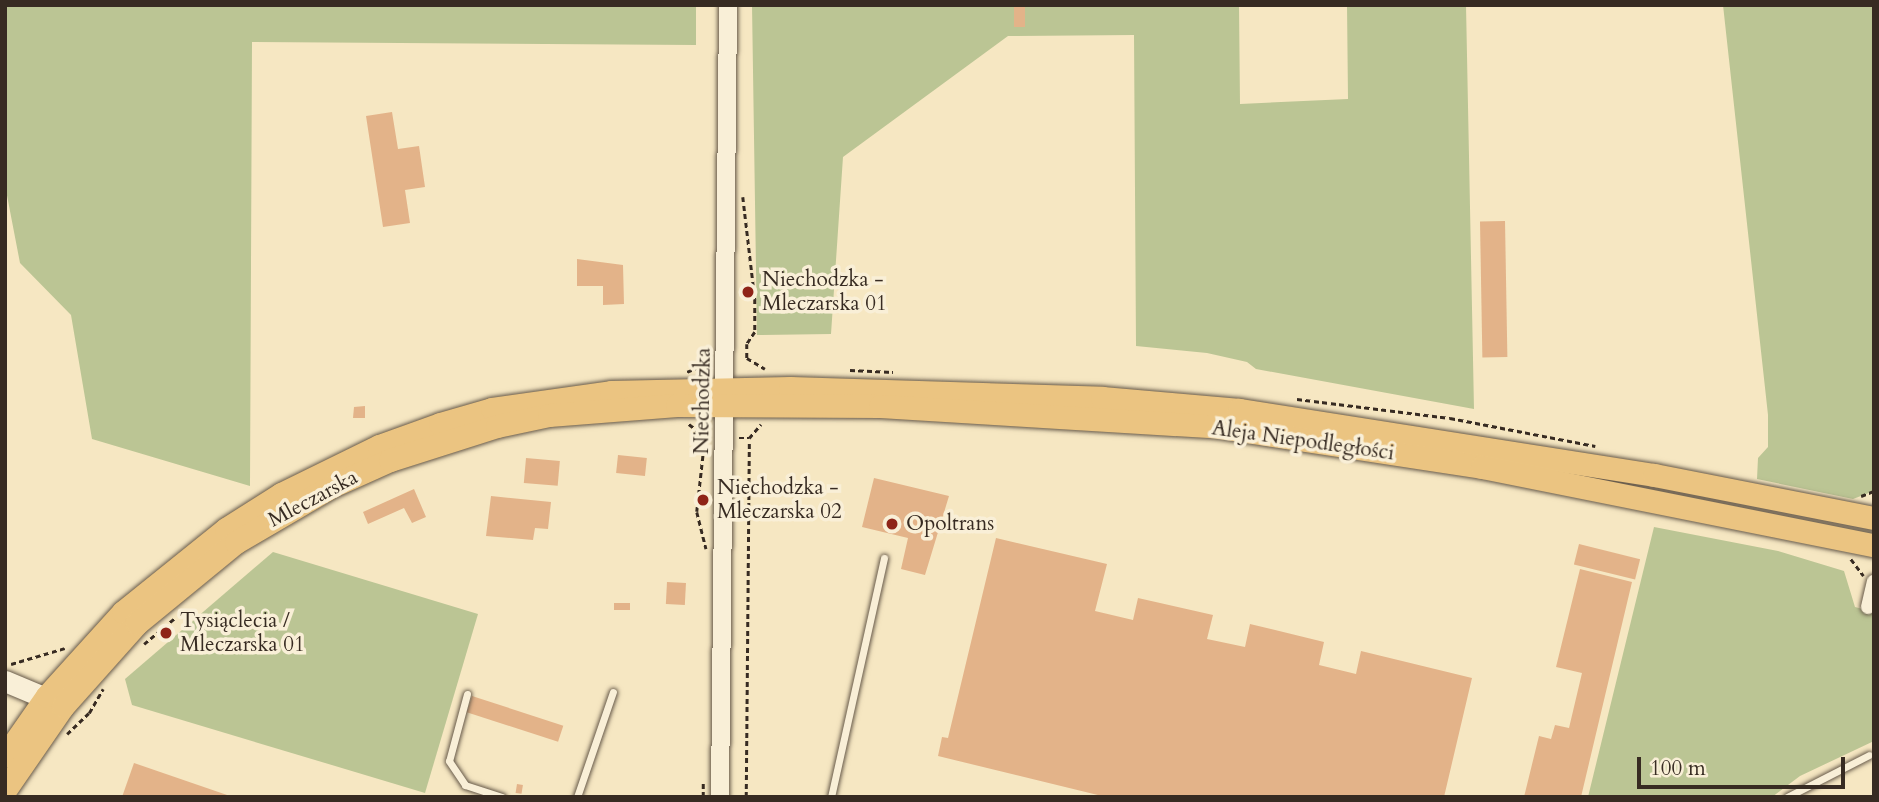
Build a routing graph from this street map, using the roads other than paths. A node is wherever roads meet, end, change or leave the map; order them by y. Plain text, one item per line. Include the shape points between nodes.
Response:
1 (728, 5) edge
2 (725, 397) junction
3 (770, 397) junction
4 (1874, 518) edge
5 (1873, 539) edge
6 (884, 558) dead end
7 (1874, 582) edge
8 (1868, 607) dead end
9 (7, 673) edge
10 (613, 692) dead end
11 (467, 695) dead end
12 (55, 701) junction
13 (1869, 755) dead end
14 (5, 756) edge
15 (5, 790) edge
16 (502, 797) edge
17 (577, 797) edge
18 (720, 797) edge
19 (831, 797) edge
20 (1787, 797) edge

1 - 2 street, Niechodzka
2 - 3 main road, Aleja Niepodległości
2 - 12 main road, Mleczarska via 549,415 497,426 390,460 332,486 236,542 87,663
2 - 18 street, Niechodzka
3 - 4 main road, Aleja Niepodległości via 1102,398 1239,410 1654,475
3 - 5 main road, Aleja Niepodległości via 1222,427 1495,469
6 - 19 lane
7 - 8 street
9 - 12 main road
10 - 17 lane
11 - 16 lane via 449,761 464,785
12 - 14 main road, Mleczarska
12 - 15 main road, Mleczarska
13 - 20 lane

